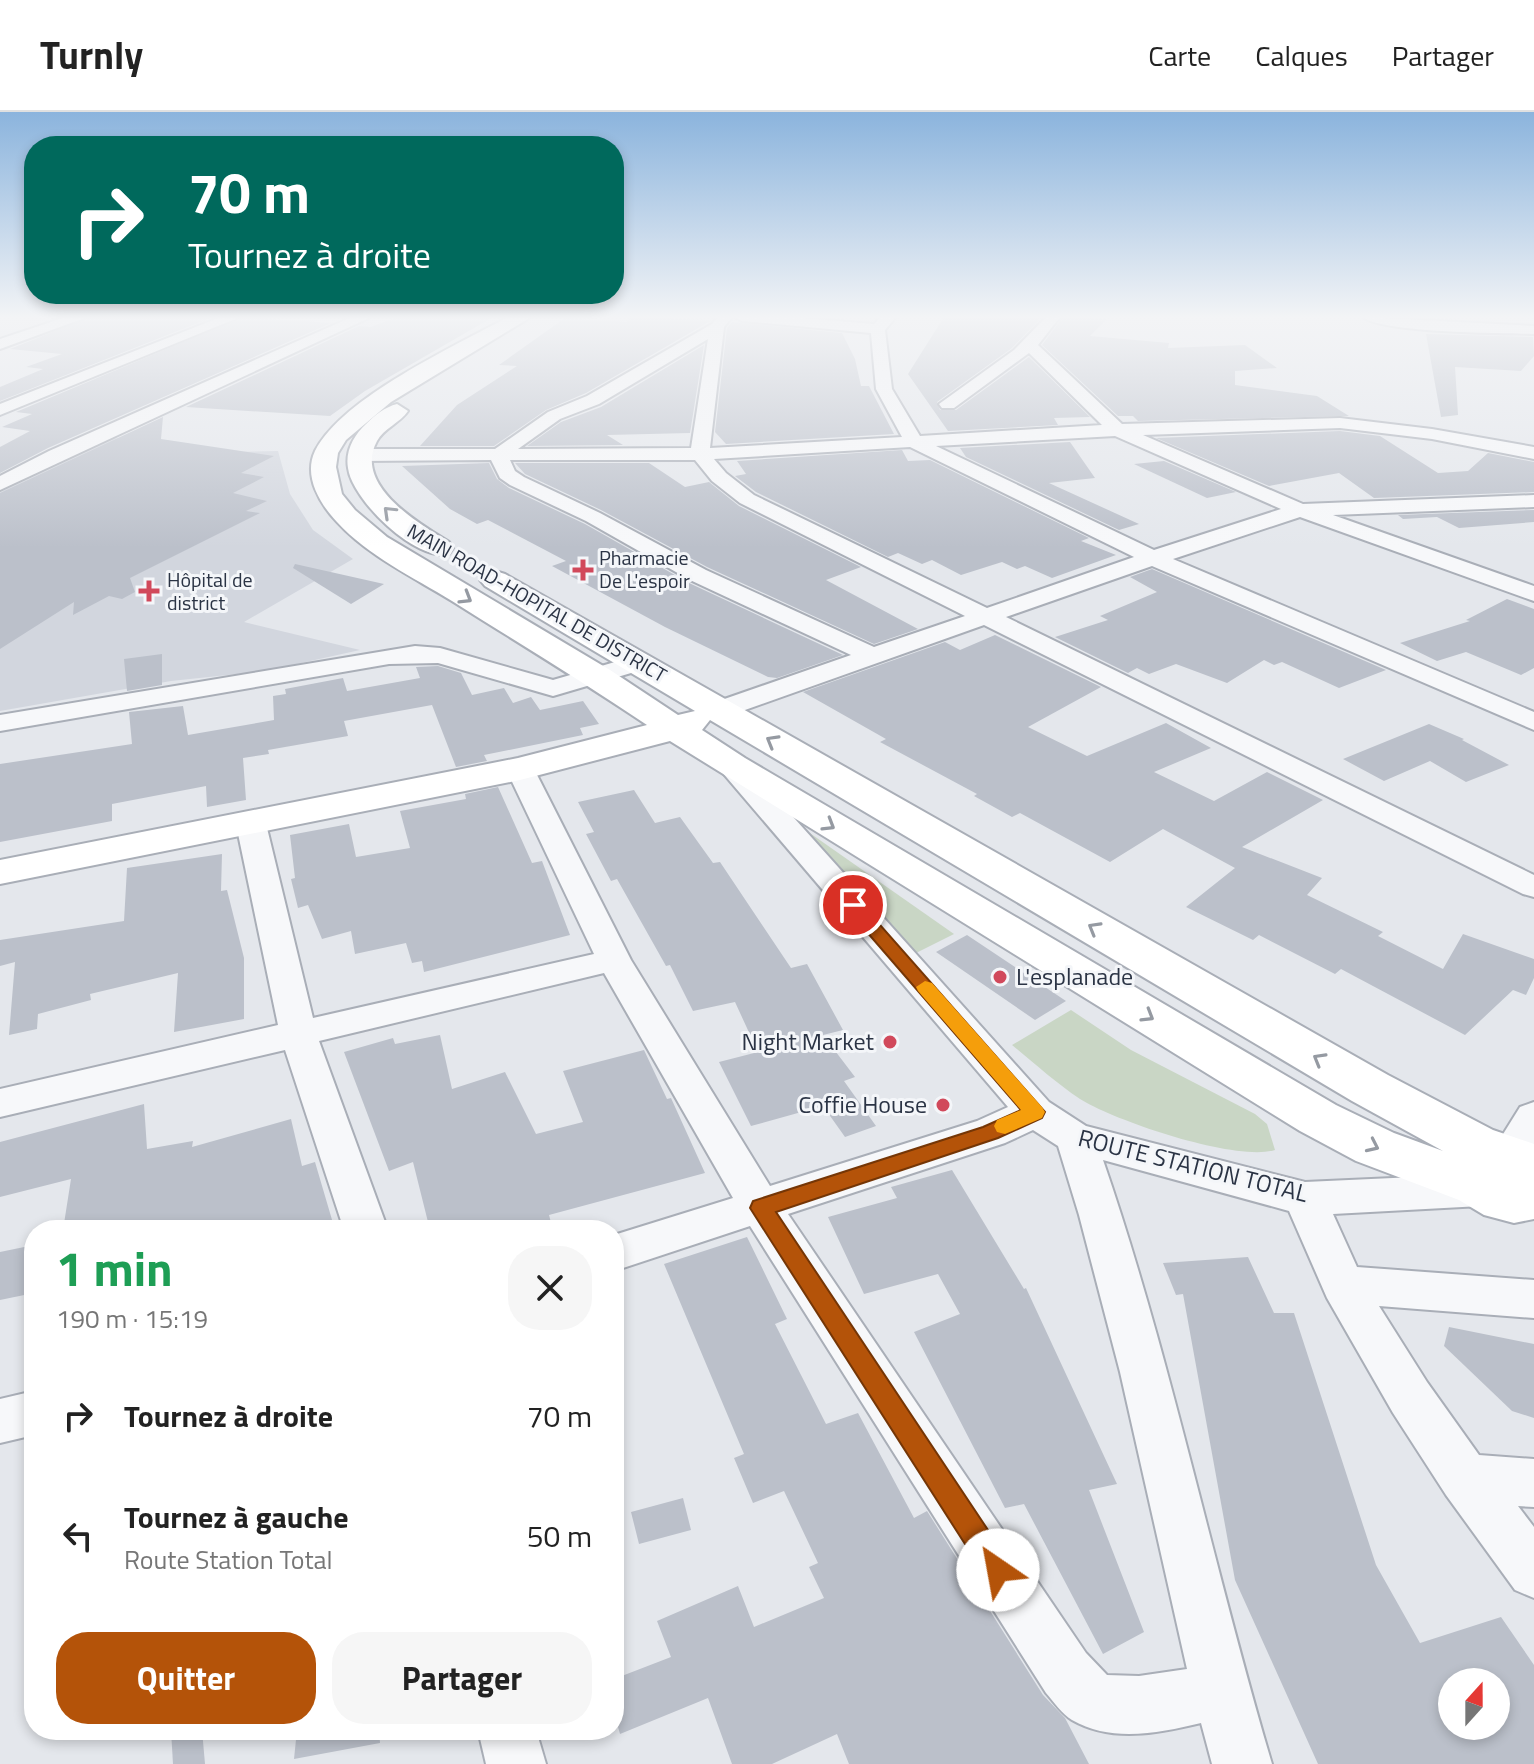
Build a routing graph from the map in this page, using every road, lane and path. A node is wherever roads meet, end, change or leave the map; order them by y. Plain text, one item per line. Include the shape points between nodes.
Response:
1 (40, 394) edge
2 (192, 394) edge
3 (423, 394) edge
4 (424, 394) edge
5 (603, 394) edge
6 (710, 394) edge
7 (887, 394) edge
8 (961, 394) edge
9 (1080, 394) edge
10 (948, 404) dead end
11 (0, 410) edge
12 (1117, 430) junction
13 (364, 434) junction
14 (915, 443) junction
15 (1534, 453) edge
16 (700, 454) junction
17 (498, 456) junction
18 (0, 484) edge
19 (1534, 501) edge
20 (1300, 510) junction
21 (1153, 558) junction
22 (1534, 594) edge
23 (986, 619) junction
24 (875, 657) junction
25 (639, 663) junction
26 (598, 677) junction
27 (719, 710) junction
28 (1534, 722) edge
29 (0, 723) edge
30 (674, 729) junction
31 (732, 766) junction
32 (520, 769) junction
33 (251, 824) junction
34 (0, 872) edge
35 (1534, 887) edge
36 (614, 960) junction
37 (298, 1034) junction
38 (0, 1103) edge
39 (1035, 1112) junction
40 (1075, 1138) junction
41 (1516, 1172) edge
42 (1305, 1199) junction
43 (761, 1208) junction
44 (363, 1220) edge
45 (624, 1250) edge
46 (1343, 1285) junction
47 (1534, 1299) edge
48 (24, 1415) edge
49 (0, 1421) edge
50 (1464, 1478) junction
51 (1534, 1483) edge
52 (1534, 1571) edge
53 (1220, 1690) junction
54 (510, 1740) edge
55 (516, 1764) edge
56 (1242, 1764) edge

1 - 11 street
2 - 18 street
3 - 13 main road
4 - 13 main road, MAIN ROAD-HOPITAL DE DISTRICT
5 - 17 street via 573,404
6 - 16 street
7 - 14 street
8 - 10 street
9 - 12 street
12 - 14 street
12 - 15 street via 1340,423
12 - 20 street
13 - 17 street
25 -> 13 main road, MAIN ROAD-HOPITAL DE DISTRICT via 393,518 362,476
13 -> 26 main road, MAIN ROAD-HOPITAL DE DISTRICT via 336,437 326,452 327,488 349,522
14 - 16 street
14 - 21 street
16 - 17 street
16 - 23 street via 747,499
17 - 24 street via 517,481 698,575
19 - 20 street
20 - 21 street
20 - 22 street
21 - 23 street
21 - 28 street
23 - 24 street
23 - 35 street
24 - 27 street
25 - 26 street
25 - 27 main road, MAIN ROAD-HOPITAL DE DISTRICT
26 - 29 street via 543,687 461,661 415,654
26 - 30 main road, MAIN ROAD-HOPITAL DE DISTRICT
27 - 30 main road
41 -> 27 main road, MAIN ROAD-HOPITAL DE DISTRICT
30 - 31 main road, MAIN ROAD-HOPITAL DE DISTRICT
30 - 32 main road
31 - 39 street, ROUTE STATION TOTAL
31 -> 41 main road, MAIN ROAD-HOPITAL DE DISTRICT via 1318,1118 1375,1147
32 - 33 main road
32 - 36 street
33 - 34 main road
33 - 37 street
36 - 37 street
36 - 43 street
37 - 38 street
37 - 44 street
39 - 40 street, ROUTE STATION TOTAL
39 - 43 street via 991,1132
40 - 42 street, ROUTE STATION TOTAL
40 - 53 street via 1111,1243
41 - 42 street, ROUTE STATION TOTAL
42 - 46 street
43 - 45 street
43 - 53 street via 1066,1673 1092,1699 1119,1705 1169,1702
46 - 47 street
46 - 50 street
48 - 49 street
50 - 51 street
50 - 52 street
53 - 56 street
54 - 55 street

